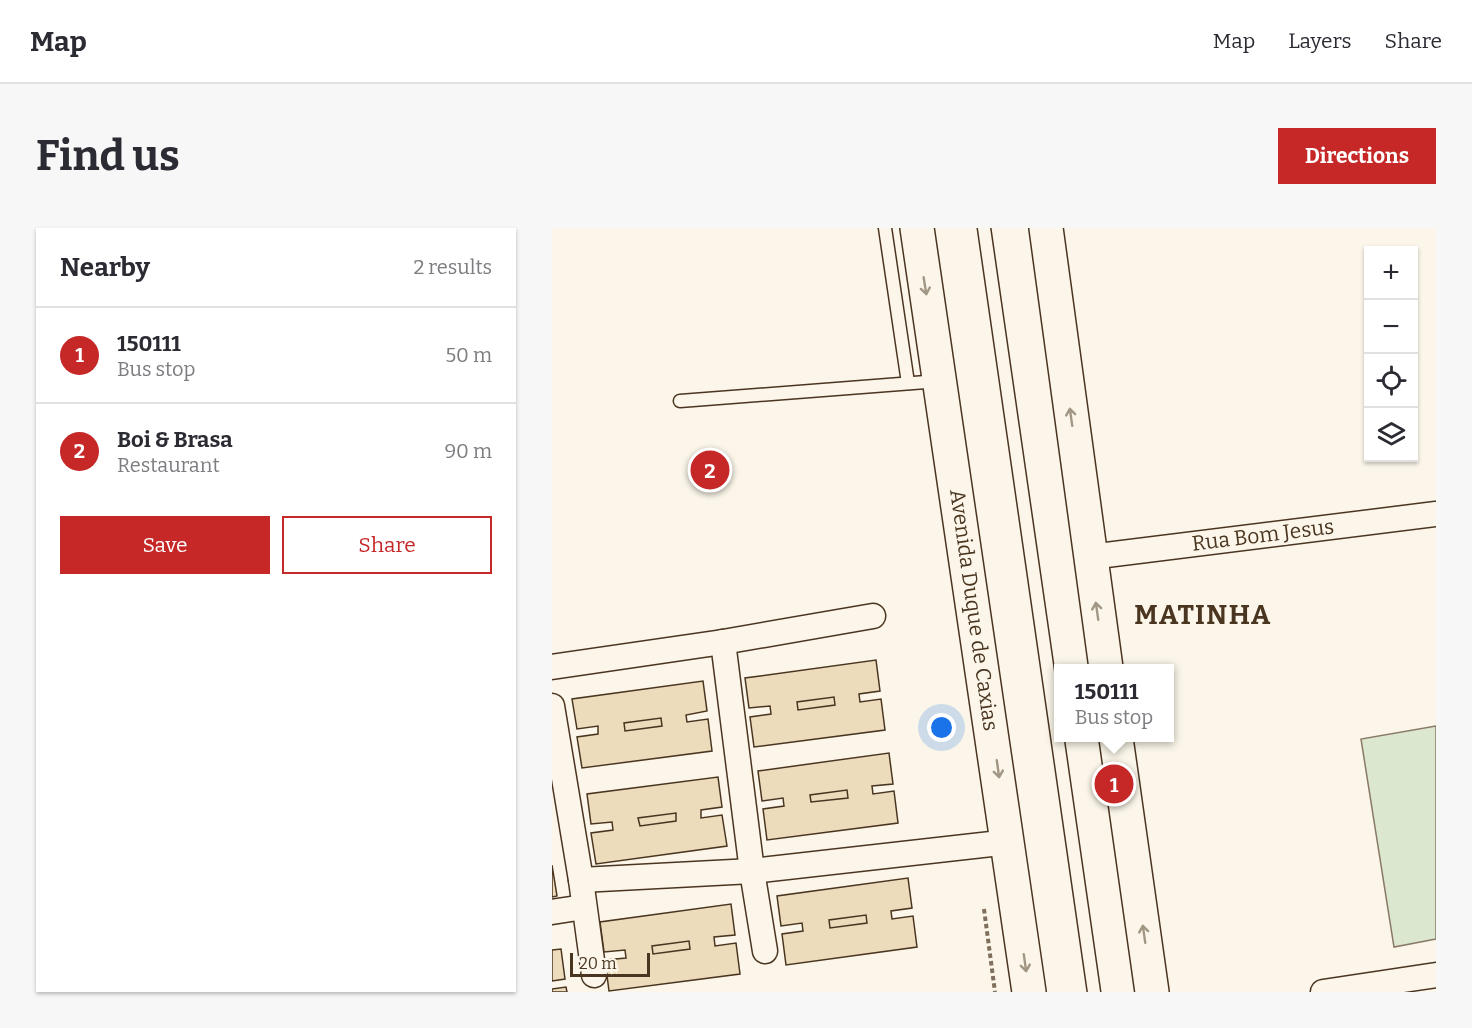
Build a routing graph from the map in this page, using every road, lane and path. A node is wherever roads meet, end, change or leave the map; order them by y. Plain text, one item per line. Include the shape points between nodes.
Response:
1 (885, 228) edge
2 (984, 228) edge
3 (1046, 228) edge
4 (919, 230) edge
5 (940, 381) junction
6 (908, 383) junction
7 (680, 401) dead end
8 (1436, 513) edge
9 (1090, 557) junction
10 (873, 616) dead end
11 (723, 642) junction
12 (1105, 664) edge
13 (552, 667) edge
14 (552, 706) edge
15 (1054, 714) edge
16 (1058, 742) edge
17 (1117, 742) edge
18 (559, 785) edge
19 (1009, 842) junction
20 (752, 871) junction
21 (581, 880) junction
22 (584, 907) junction
23 (552, 912) edge
24 (765, 951) dead end
25 (594, 975) dead end
26 (1436, 975) edge
27 (1029, 992) edge
28 (1094, 992) edge
29 (1152, 992) edge
30 (1323, 992) edge

1 - 6 lane
2 - 15 lane
9 -> 3 highway
4 -> 5 highway, Avenida Duque de Caxias
5 - 6 lane
5 -> 19 highway, Avenida Duque de Caxias
6 - 7 lane
8 - 9 street, Rua Bom Jesus
12 -> 9 highway
10 - 11 street
11 - 13 street
11 - 20 street
14 - 18 street
16 - 28 lane
29 -> 17 highway
18 - 21 street
19 - 20 street
19 -> 27 highway, Avenida Duque de Caxias
20 - 21 street
20 - 24 street
21 - 22 street
22 - 23 street
22 - 25 street
26 - 30 street

